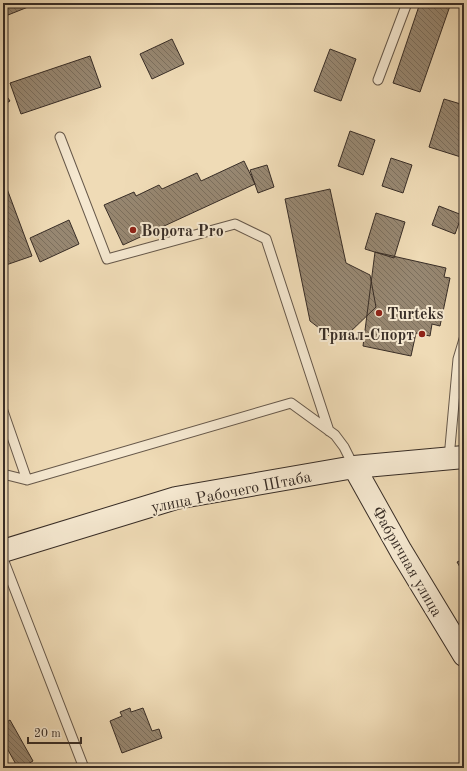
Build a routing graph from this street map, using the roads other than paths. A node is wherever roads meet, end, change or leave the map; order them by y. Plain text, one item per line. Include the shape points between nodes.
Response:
1 (407, 3) edge
2 (378, 80) dead end
3 (60, 137) dead end
4 (464, 339) edge
5 (3, 411) edge
6 (329, 431) junction
7 (456, 457) edge
8 (354, 467) junction
9 (3, 474) edge
10 (27, 480) junction
11 (3, 551) edge
12 (3, 559) edge
13 (464, 655) edge
14 (84, 768) edge

1 - 2 lane
3 - 6 lane via 107,259 235,224 266,239
4 - 7 lane via 458,359
5 - 10 lane
6 - 8 lane via 344,447
6 - 10 lane via 291,403
7 - 8 main road, улица Рабочего Штаба
8 - 11 main road, улица Рабочего Штаба via 176,498
8 - 13 main road, Фабричная улица
9 - 10 lane
12 - 14 lane

